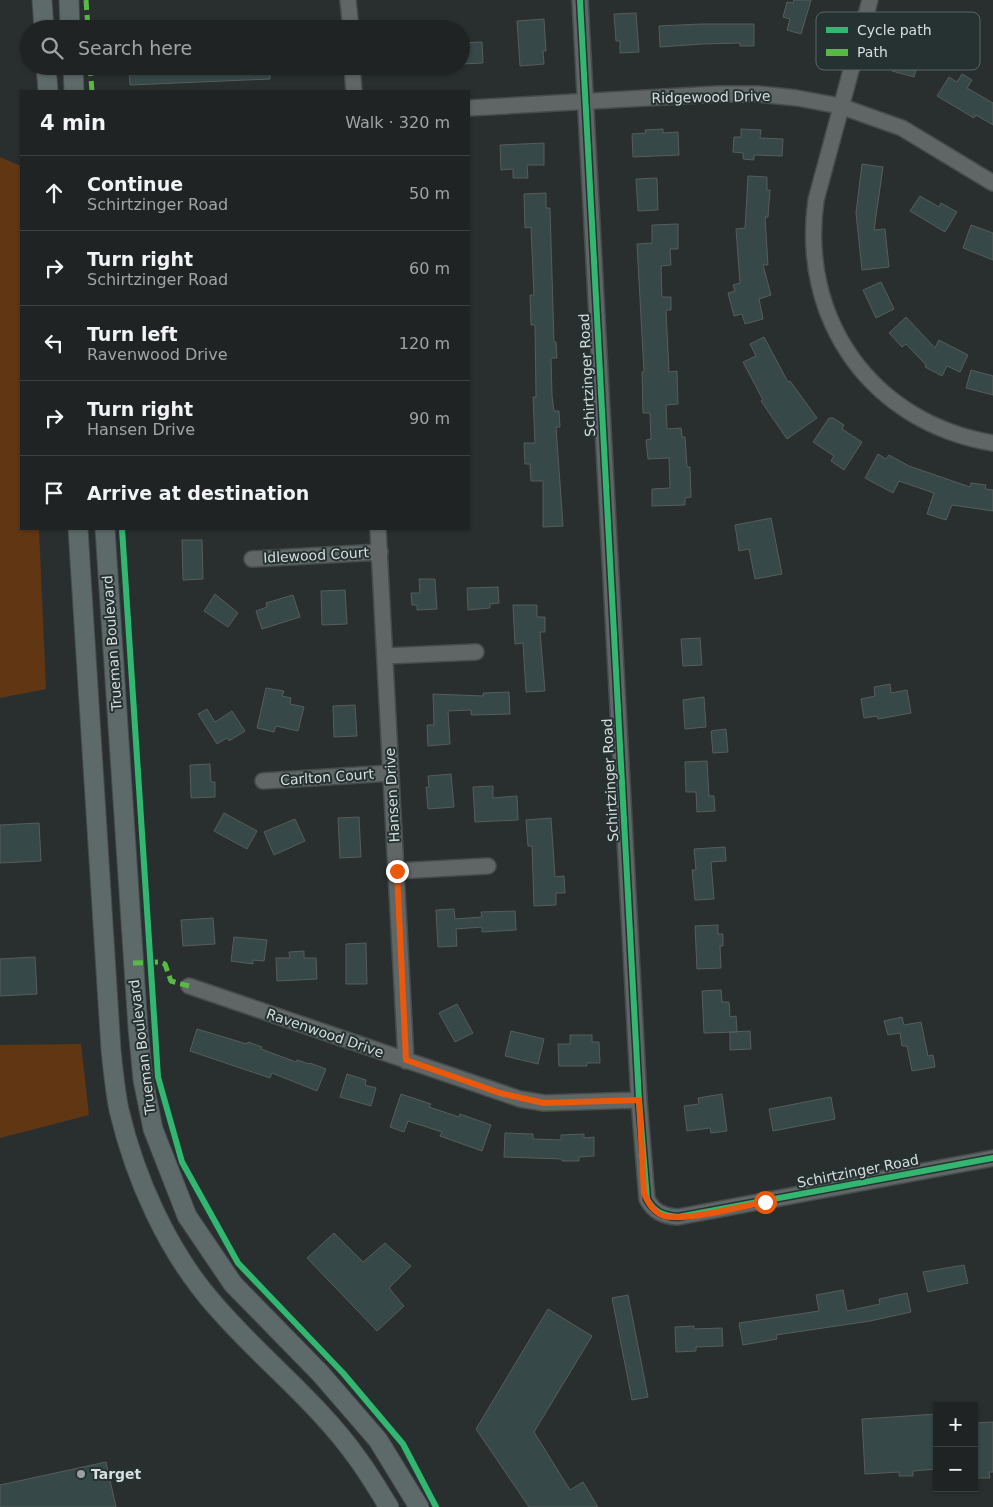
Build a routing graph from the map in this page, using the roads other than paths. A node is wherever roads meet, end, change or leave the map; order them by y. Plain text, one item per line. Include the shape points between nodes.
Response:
1 (42, 0) edge
2 (69, 0) edge
3 (348, 0) edge
4 (580, 0) edge
5 (43, 20) edge
6 (70, 20) edge
7 (349, 20) edge
8 (850, 70) edge
9 (47, 75) edge
10 (73, 75) edge
11 (353, 75) edge
12 (48, 90) edge
13 (74, 90) edge
14 (354, 90) edge
15 (584, 102) junction
16 (840, 106) junction
17 (470, 108) edge
18 (993, 183) edge
19 (993, 443) edge
20 (78, 530) edge
21 (105, 530) edge
22 (378, 530) edge
23 (380, 552) junction
24 (252, 559) dead end
25 (476, 652) dead end
26 (385, 656) junction
27 (391, 773) junction
28 (263, 781) dead end
29 (488, 866) dead end
30 (397, 871) junction
31 (188, 986) dead end
32 (406, 1060) junction
33 (639, 1100) junction
34 (993, 1158) edge
35 (388, 1507) edge
36 (419, 1507) edge

1 - 5 main road
2 - 6 main road
3 - 7 street
4 - 15 street, Schirtzinger Road
8 - 16 street
9 - 12 main road
10 - 13 main road
11 - 14 street
15 - 16 street, Ridgewood Drive via 758,94
15 - 17 street, Ridgewood Drive
15 - 33 street, Schirtzinger Road
16 - 18 street, Ridgewood Drive via 902,128
16 - 19 street via 813,224 813,257 818,284 835,332 850,358 868,379 911,414 962,436
20 - 35 main road, Trueman Boulevard via 111,1050 125,1132 164,1231 212,1303 330,1425 358,1458
21 - 36 main road, Trueman Boulevard via 138,1028 143,1080 153,1129 187,1216 233,1284 320,1373 378,1440
22 - 23 street, Hansen Drive
23 - 24 street, Idlewood Court
23 - 26 street, Hansen Drive
25 - 26 street
26 - 27 street, Hansen Drive
27 - 28 street, Carlton Court
27 - 30 street, Hansen Drive
29 - 30 street
30 - 32 street, Hansen Drive
31 - 32 street, Ravenwood Drive
32 - 33 street, Ravenwood Drive via 500,1093 544,1103
33 - 34 street, Schirtzinger Road via 644,1193 651,1207 670,1217 745,1206

